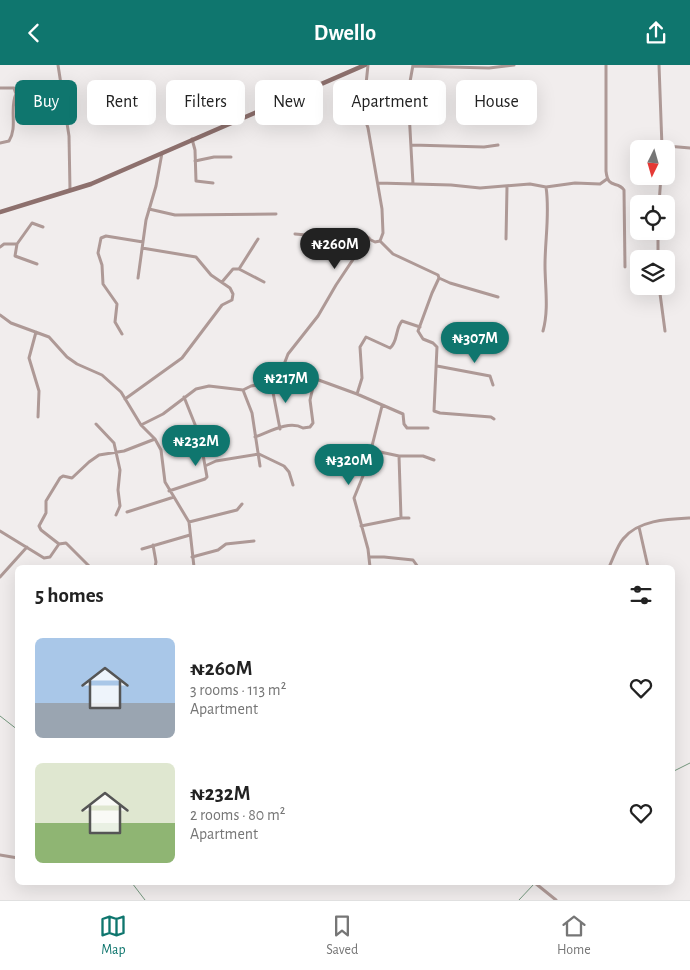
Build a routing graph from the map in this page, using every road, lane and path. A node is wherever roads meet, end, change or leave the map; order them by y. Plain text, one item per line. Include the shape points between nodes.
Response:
1 (58, 65) edge
2 (367, 65) edge
3 (413, 65) edge
4 (514, 65) edge
5 (606, 65) edge
6 (659, 65) edge
7 (0, 89) edge
8 (192, 139) junction
9 (662, 140) edge
10 (0, 143) edge
11 (412, 145) junction
12 (498, 145) dead end
13 (675, 148) edge
14 (690, 148) edge
15 (162, 153) junction
16 (231, 157) dead end
17 (194, 161) junction
18 (607, 179) junction
19 (213, 183) dead end
20 (378, 183) junction
21 (413, 184) junction
22 (507, 187) junction
23 (546, 187) junction
24 (70, 190) junction
25 (149, 209) junction
26 (0, 212) edge
27 (276, 214) dead end
28 (43, 227) dead end
29 (295, 234) dead end
30 (258, 239) dead end
31 (369, 239) junction
32 (506, 239) dead end
33 (380, 241) junction
34 (142, 243) junction
35 (17, 244) junction
36 (0, 247) edge
37 (142, 248) junction
38 (37, 264) dead end
39 (625, 267) dead end
40 (239, 269) junction
41 (138, 278) dead end
42 (439, 278) junction
43 (222, 282) junction
44 (264, 282) dead end
45 (660, 295) edge
46 (498, 297) dead end
47 (0, 315) edge
48 (420, 327) junction
49 (543, 331) dead end
50 (665, 331) dead end
51 (36, 332) junction
52 (122, 334) dead end
53 (437, 366) junction
54 (283, 367) junction
55 (315, 379) junction
56 (271, 382) junction
57 (493, 385) dead end
58 (243, 390) junction
59 (357, 394) junction
60 (184, 397) junction
61 (125, 399) junction
62 (382, 406) junction
63 (38, 417) dead end
64 (494, 419) dead end
65 (96, 424) dead end
66 (141, 425) junction
67 (428, 428) dead end
68 (280, 429) junction
69 (255, 437) junction
70 (155, 439) junction
71 (371, 450) junction
72 (116, 453) junction
73 (259, 454) junction
74 (399, 456) junction
75 (434, 460) dead end
76 (205, 466) junction
77 (260, 466) dead end
78 (293, 485) dead end
79 (169, 491) junction
80 (174, 497) junction
81 (242, 504) dead end
82 (127, 512) dead end
83 (116, 515) dead end
84 (401, 518) junction
85 (409, 518) dead end
86 (690, 518) edge
87 (189, 522) junction
88 (361, 527) junction
89 (640, 527) junction
90 (0, 531) edge
91 (190, 535) junction
92 (254, 541) dead end
93 (58, 544) junction
94 (153, 545) junction
95 (27, 547) junction
96 (142, 549) dead end
97 (192, 557) junction
98 (370, 557) junction
99 (88, 565) edge
100 (156, 565) edge
101 (194, 565) edge
102 (370, 565) edge
103 (417, 565) edge
104 (610, 565) edge
105 (648, 565) edge
106 (0, 577) edge
107 (0, 855) edge
108 (15, 858) edge
109 (538, 885) edge
110 (556, 900) edge

1 - 24 street via 69,136
2 - 8 main road
2 - 20 street via 363,113
3 - 4 street via 489,68
3 - 11 street via 408,93
5 - 18 street
6 - 9 street
7 - 10 street via 14,88 16,94 13,135 9,141
8 - 15 main road
8 - 17 street
11 - 12 street
11 - 21 street
13 - 14 street
15 - 24 main road
15 - 25 street
16 - 17 street
17 - 19 street via 196,181
18 - 23 street via 600,184
18 - 39 street via 624,190
20 - 21 street
20 - 33 street via 383,233
21 - 22 street
22 - 23 street via 530,184
22 - 32 street
23 - 49 street via 547,317
24 - 26 main road
25 - 27 street via 175,215
25 - 34 street
28 - 35 street via 32,223
29 - 31 street via 361,233
30 - 40 street
31 - 33 street
31 - 54 street via 318,316 288,354
33 - 42 street via 393,254
34 - 37 street
34 - 52 street via 106,236 101,238 98,253 103,284 117,303 115,322
35 - 36 street
35 - 38 street via 15,256
37 - 41 street
37 - 43 street via 196,257 211,275
40 - 43 street via 233,269
40 - 44 street
42 - 46 street
42 - 48 street
43 - 61 street via 233,291 232,300 222,305 182,358
45 - 50 street
47 - 51 street via 11,323
48 - 53 street via 418,331 423,339 437,347
48 - 59 street via 402,321 395,343 390,348 366,337 360,347 362,378
51 - 61 street via 49,337 71,361 108,379
51 - 63 street via 29,358 39,391
53 - 57 street via 490,376
53 - 64 street via 434,411
54 - 55 street
54 - 56 street
55 - 59 street
55 - 68 street via 310,399 310,427 288,425
56 - 58 street
56 - 68 street
58 - 60 street via 209,386
58 - 69 street via 252,413
59 - 62 street
60 - 66 street via 163,414
60 - 76 street via 200,437
61 - 66 street
62 - 67 street via 402,413 407,428
62 - 71 street
65 - 72 street via 114,443
66 - 70 street
68 - 69 street
69 - 73 street
70 - 72 street
70 - 79 street via 161,450
71 - 74 street
71 - 88 street via 354,498
72 - 83 street via 120,473 120,506
72 - 93 street via 95,457 74,477 62,476 55,484 46,501 46,513 40,526
73 - 76 street
73 - 77 street
73 - 78 street via 284,466
74 - 75 street via 423,456
74 - 84 street
76 - 79 street via 206,478
79 - 80 street
80 - 82 street
80 - 87 street
81 - 87 street via 236,510
84 - 85 street
84 - 88 street
86 - 89 street via 664,519
87 - 91 street
88 - 98 street
89 - 104 street via 623,539
89 - 105 street
90 - 95 street
91 - 94 street
91 - 97 street
92 - 97 street via 226,544 218,550
93 - 95 street via 46,559
93 - 99 street via 67,543
94 - 96 street
94 - 100 street
95 - 106 street
97 - 101 street
98 - 102 street
98 - 103 street via 413,560
107 - 108 street
109 - 110 street

